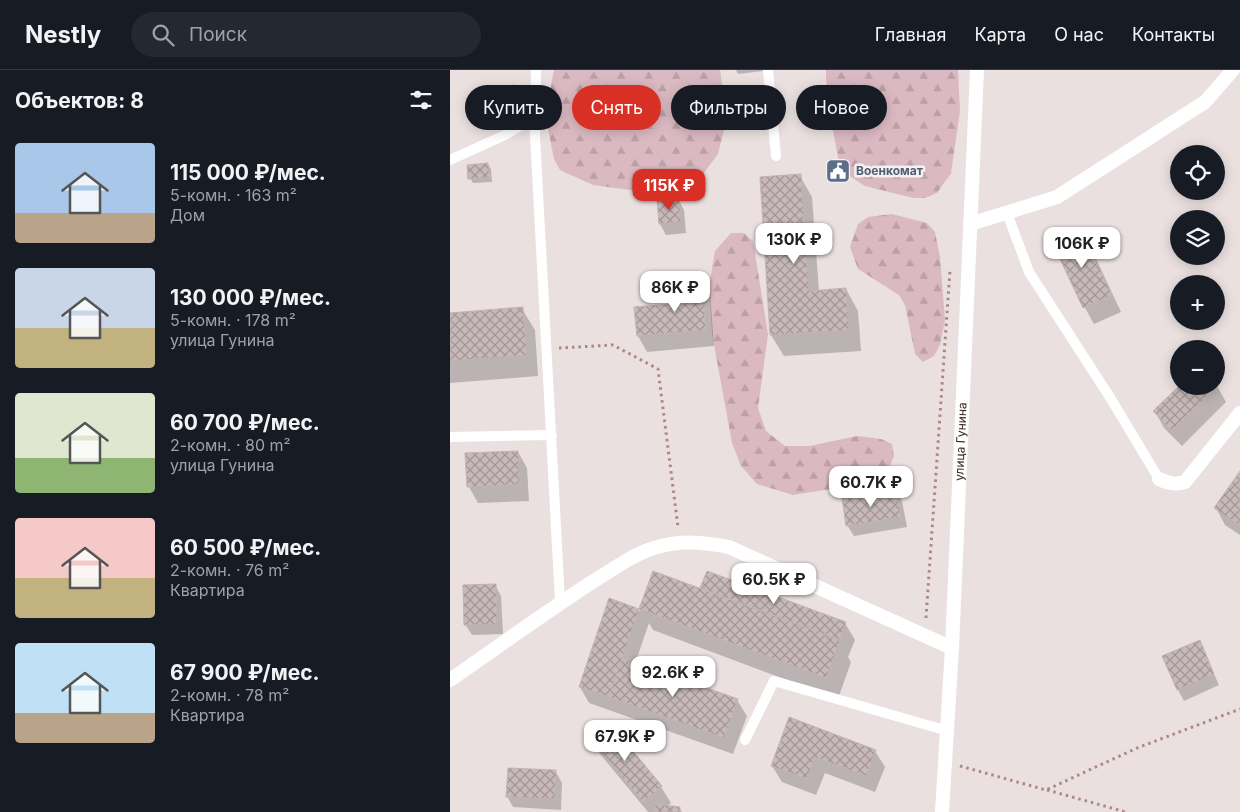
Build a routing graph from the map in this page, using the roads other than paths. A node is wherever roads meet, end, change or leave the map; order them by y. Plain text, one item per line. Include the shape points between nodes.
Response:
1 (536, 70) edge
2 (768, 70) edge
3 (977, 70) edge
4 (1233, 70) edge
5 (536, 85) edge
6 (513, 130) edge
7 (536, 130) edge
8 (776, 156) dead end
9 (450, 160) edge
10 (1006, 213) junction
11 (970, 224) junction
12 (1240, 413) edge
13 (552, 434) junction
14 (450, 437) edge
15 (1159, 479) joint
16 (560, 602) junction
17 (952, 648) junction
18 (450, 680) edge
19 (948, 731) junction
20 (745, 740) dead end
21 (942, 812) edge

1 - 5 lane
2 - 8 lane
3 - 11 street, улица Гунина
4 - 10 street via 1205,102 1058,197
6 - 9 lane
7 - 13 lane
10 - 11 street
10 - 15 lane via 1029,272
11 - 17 street, улица Гунина
12 - 15 street via 1185,482 1167,483
13 - 14 lane
13 - 16 lane
16 - 17 street via 652,548 700,542 729,547
16 - 18 street
17 - 19 street, улица Гунина
19 - 20 lane via 774,681
19 - 21 street, улица Гунина

